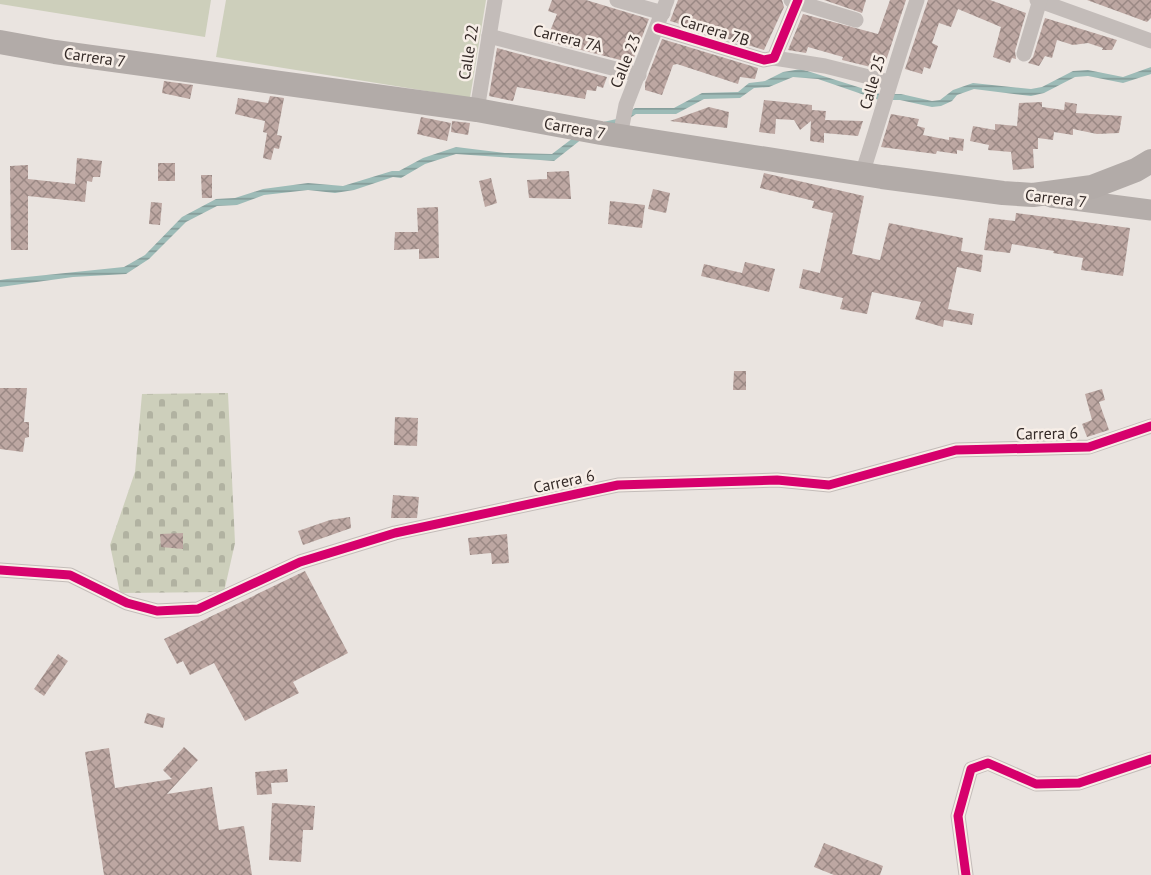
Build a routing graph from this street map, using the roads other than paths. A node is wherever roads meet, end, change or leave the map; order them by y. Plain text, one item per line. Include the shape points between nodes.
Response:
1 (495, 0) edge
2 (617, 0) edge
3 (917, 0) edge
4 (1039, 0) edge
5 (796, 1) edge
6 (665, 7) edge
7 (856, 20) dead end
8 (658, 28) junction
9 (489, 36) junction
10 (1151, 40) edge
11 (0, 42) edge
12 (1024, 54) dead end
13 (769, 59) junction
14 (639, 75) junction
15 (888, 85) junction
16 (477, 110) junction
17 (614, 132) junction
18 (1151, 161) edge
19 (862, 174) junction
20 (1033, 195) junction
21 (1151, 210) edge
22 (1151, 426) edge
23 (0, 570) edge
24 (1151, 759) edge
25 (966, 875) edge

1 - 9 street, Calle 22
2 - 6 street, Carrera 7B
3 - 15 street, Calle 25
4 - 10 street
4 - 12 street
5 - 7 street
5 - 13 street
6 - 8 street, Calle 23
8 - 13 street, Carrera 7B
8 - 14 street, Calle 23
9 - 14 street, Carrera 7A
9 - 16 street, Calle 22
11 - 16 main road, Carrera 7
13 - 15 street, Carrera 7B via 825,66
14 - 17 street, Calle 23
15 - 19 street, Calle 25
16 - 17 main road, Carrera 7 via 576,129
17 - 19 main road, Carrera 7
18 - 20 main road via 1092,187
19 - 20 main road, Carrera 7
20 - 21 main road, Carrera 7
22 - 23 street, Carrera 6 via 1089,447 956,450 829,485 777,480 618,485 395,533 300,562 198,609 157,611 127,603 70,575
24 - 25 street via 1079,783 1036,783 988,763 971,769 958,816

